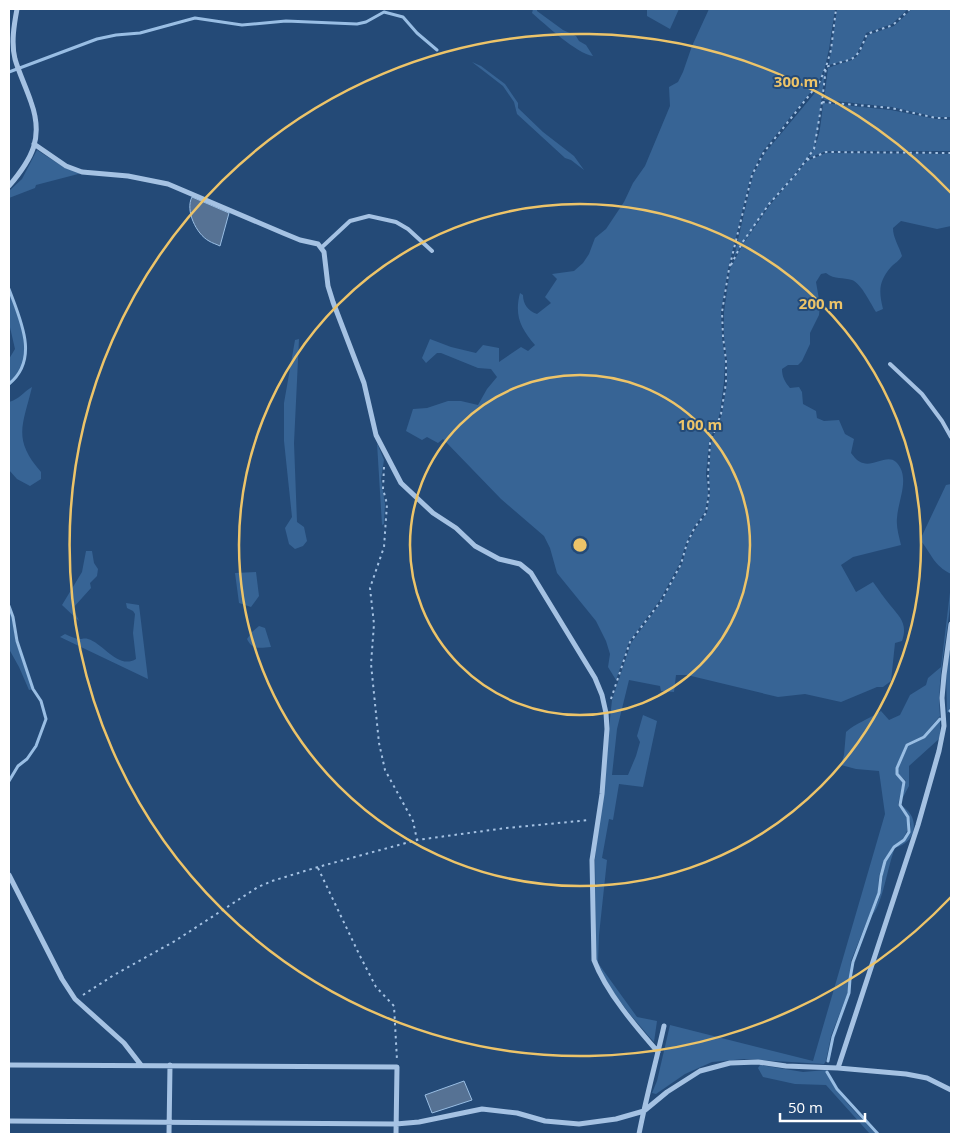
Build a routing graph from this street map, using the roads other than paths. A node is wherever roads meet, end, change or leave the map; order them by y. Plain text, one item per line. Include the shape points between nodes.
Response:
1 (17, 9) edge
2 (34, 144) junction
3 (9, 186) edge
4 (321, 248) junction
5 (432, 251) dead end
6 (890, 364) dead end
7 (951, 437) edge
8 (951, 624) edge
9 (9, 875) edge
10 (664, 1026) dead end
11 (658, 1052) junction
12 (9, 1065) edge
13 (142, 1065) junction
14 (170, 1065) junction
15 (838, 1068) junction
16 (951, 1090) edge
17 (644, 1111) junction
18 (9, 1121) edge
19 (169, 1122) junction
20 (396, 1124) junction
21 (169, 1134) edge
22 (396, 1134) edge
23 (639, 1134) edge

1 - 2 street via 13,42 32,104 37,133
2 - 3 street via 25,166
2 - 4 street via 66,166 82,172 168,184 300,240 318,244
4 - 5 lane via 350,221 369,216 396,222
4 - 11 street via 328,286 364,382 376,436 401,483 475,546 499,559 520,564 531,573 595,678 602,695 607,729 592,860 594,960 599,973
6 - 7 lane via 922,394
8 - 15 street via 942,698 944,726 938,751 918,825
9 - 13 street via 75,999 124,1043
10 - 11 street
11 - 17 street
12 - 13 street
13 - 14 street
14 - 19 street
14 - 20 street via 398,1067
15 - 16 street via 927,1078
15 - 17 street via 730,1063 700,1071
17 - 20 street via 578,1124 482,1109
17 - 23 street
18 - 19 street
19 - 20 street
19 - 21 street
20 - 22 street

